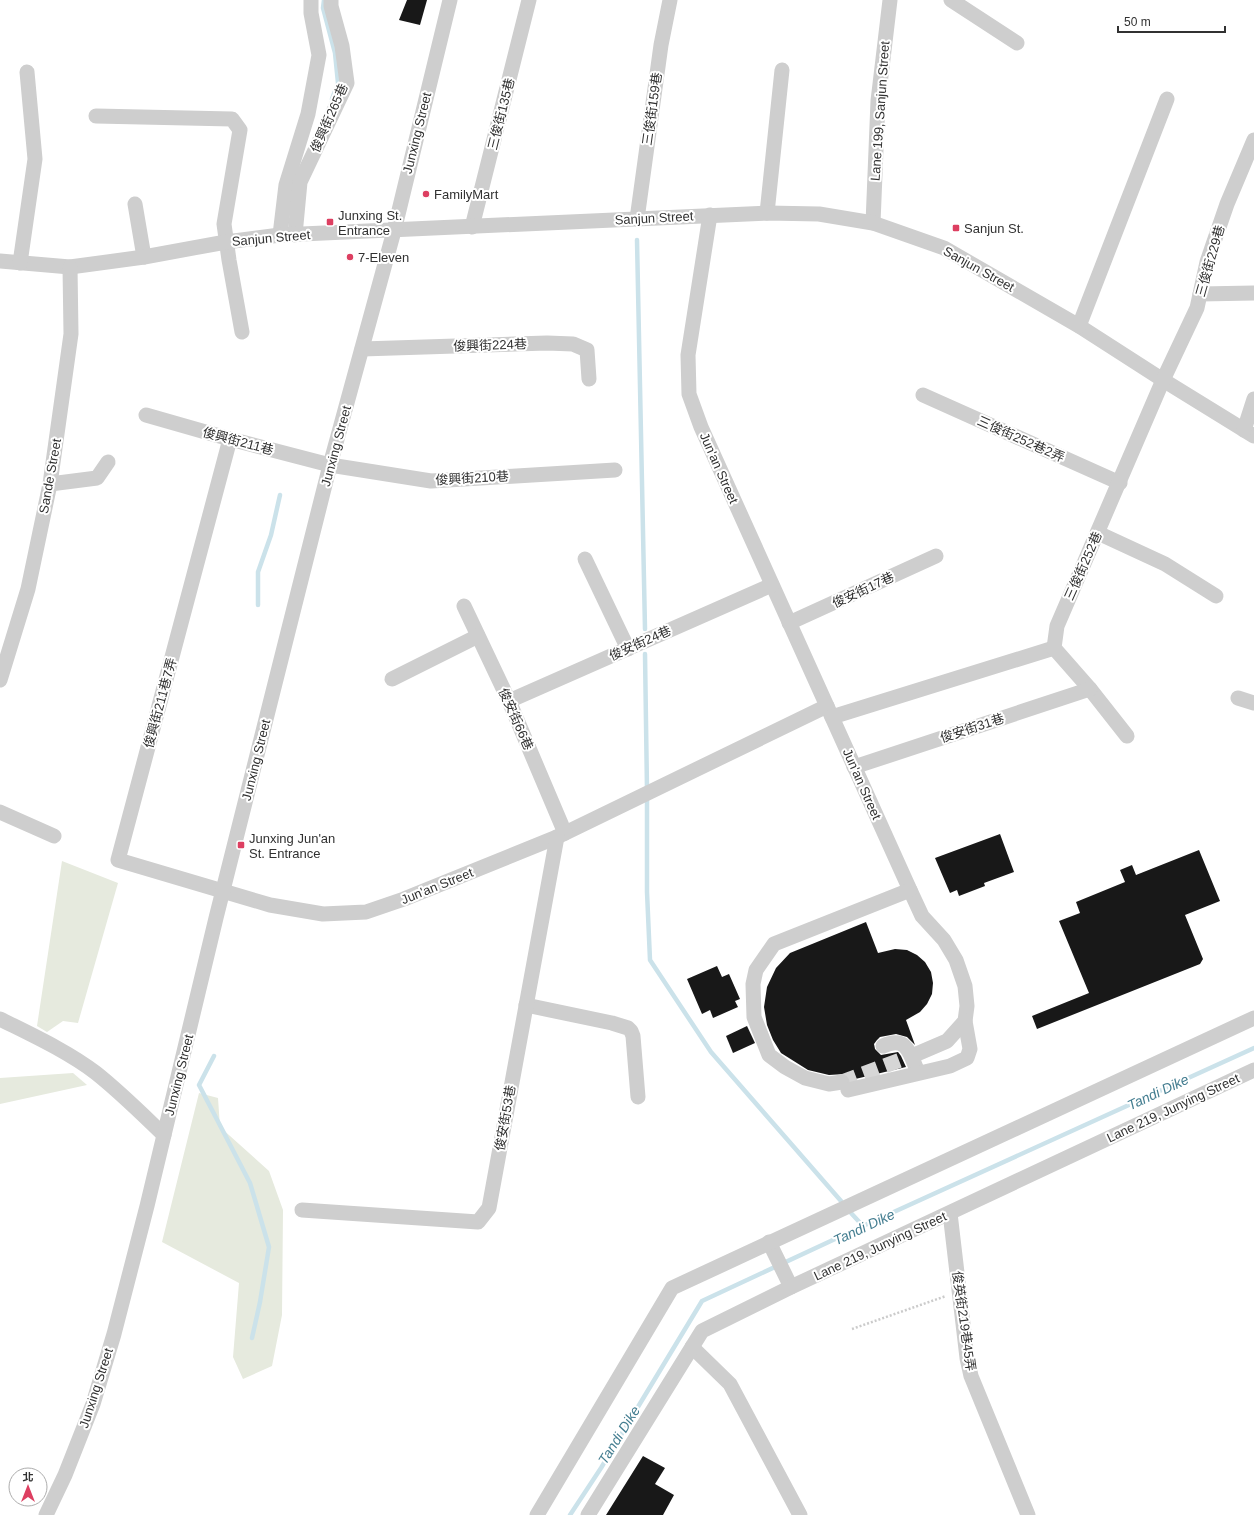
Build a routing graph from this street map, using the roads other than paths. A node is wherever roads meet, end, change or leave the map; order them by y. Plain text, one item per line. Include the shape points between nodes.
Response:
1 (311, 0) edge
2 (331, 0) edge
3 (450, 0) edge
4 (529, 0) edge
5 (670, 0) edge
6 (890, 0) edge
7 (951, 0) edge
8 (1017, 43) dead end
9 (782, 70) dead end
10 (27, 72) dead end
11 (1167, 98) dead end
12 (96, 116) dead end
13 (1254, 140) edge
14 (135, 204) dead end
15 (767, 213) junction
16 (710, 215) junction
17 (637, 219) junction
18 (873, 223) junction
19 (472, 227) junction
20 (394, 231) junction
21 (280, 235) junction
22 (296, 235) junction
23 (226, 242) junction
24 (144, 257) junction
25 (0, 261) edge
26 (20, 263) junction
27 (70, 267) junction
28 (1254, 293) edge
29 (1200, 294) junction
30 (1079, 326) junction
31 (242, 332) dead end
32 (362, 349) junction
33 (589, 379) dead end
34 (1163, 380) junction
35 (923, 395) dead end
36 (1254, 399) edge
37 (146, 415) dead end
38 (1249, 433) edge
39 (230, 439) junction
40 (108, 462) dead end
41 (330, 465) junction
42 (615, 470) dead end
43 (1120, 483) junction
44 (50, 484) junction
45 (1098, 533) junction
46 (936, 556) dead end
47 (585, 559) dead end
48 (772, 585) junction
49 (1216, 596) dead end
50 (464, 606) dead end
51 (789, 623) junction
52 (478, 636) junction
53 (1054, 648) junction
54 (628, 649) junction
55 (392, 678) dead end
56 (0, 680) edge
57 (1090, 689) junction
58 (1238, 698) dead end
59 (509, 701) junction
60 (1254, 703) edge
61 (829, 711) junction
62 (1127, 736) dead end
63 (854, 767) junction
64 (0, 812) edge
65 (561, 835) junction
66 (54, 836) dead end
67 (910, 890) junction
68 (223, 892) junction
69 (526, 1004) junction
70 (1254, 1018) edge
71 (0, 1019) edge
72 (965, 1021) junction
73 (883, 1046) dead end
74 (919, 1054) tunnel mouth
75 (1254, 1070) edge
76 (918, 1072) junction
77 (638, 1097) dead end
78 (164, 1135) junction
79 (302, 1210) dead end
80 (950, 1213) junction
81 (770, 1242) junction
82 (791, 1287) junction
83 (692, 1347) junction
84 (46, 1515) edge
85 (537, 1515) edge
86 (588, 1515) edge
87 (800, 1515) edge
88 (1028, 1515) edge

1 - 21 street via 319,55 308,114 286,185
2 - 22 street, 俊興街265巷 via 342,46 347,83 300,182
3 - 20 street, Junxing Street
4 - 19 street, 三俊街135巷
5 - 17 street, 三俊街159巷 via 661,45
6 - 18 street, Lane 199, Sanjun Street via 878,101
7 - 8 street
9 - 15 street
10 - 26 street via 35,159
11 - 30 street
12 - 23 street via 232,119 240,130 224,224
13 - 29 street, 三俊街229巷 via 1227,204 1207,262
14 - 24 street
15 - 16 street, Sanjun Street
15 - 18 street, Sanjun Street via 819,214
16 - 17 street, Sanjun Street
16 - 48 street, Jun'an Street via 688,355 689,394 700,427
17 - 19 street, Sanjun Street
18 - 30 street, Sanjun Street via 944,248
19 - 20 street, Sanjun Street
20 - 22 street, Sanjun Street
20 - 32 street, Junxing Street
21 - 22 street, Sanjun Street
21 - 23 street, Sanjun Street
23 - 24 street, Sanjun Street
23 - 31 street
24 - 27 street, Sanjun Street
25 - 26 street, Sanjun Street
26 - 27 street, Sanjun Street
27 - 44 street, Sande Street via 71,334
28 - 29 street
29 - 34 street, 三俊街229巷 via 1197,308
30 - 34 street, Sanjun Street
32 - 33 street, 俊興街224巷 via 573,344 587,350
32 - 41 street, Junxing Street
34 - 38 street, Sanjun Street
34 - 43 street, 三俊街252巷
35 - 43 street, 三俊街252巷2弄
36 - 38 street
37 - 39 street, 俊興街211巷
39 - 41 street, 俊興街211巷
39 - 68 street, 俊興街211巷7弄 via 118,860
40 - 44 street via 97,478
41 - 42 street, 俊興街210巷 via 431,481
41 - 68 street, Junxing Street
43 - 45 street, 三俊街252巷
44 - 56 street, Sande Street via 28,589
45 - 49 street via 1165,564
45 - 53 street, 三俊街252巷 via 1057,626
46 - 51 street, 俊安街17巷
47 - 54 street
48 - 51 street, Jun'an Street
48 - 54 street, 俊安街24巷
50 - 52 street, 俊安街66巷
51 - 61 street, Jun'an Street
52 - 55 street
52 - 59 street, 俊安街66巷
53 - 57 street
53 - 61 street
54 - 59 street, 俊安街24巷
57 - 62 street
57 - 63 street, 俊安街31巷
58 - 60 street
59 - 65 street, 俊安街66巷
61 - 63 street, Jun'an Street
61 - 65 street, Jun'an Street
63 - 67 street, Jun'an Street
64 - 66 street
65 - 68 street, Jun'an Street via 366,912 323,914 270,905
65 - 69 street, 俊安街53巷
67 - 72 street, Jun'an Street via 922,916 944,940 956,960 965,986
67 - 76 street, Jun'an Street via 774,944 756,970 753,984 754,1017 769,1055 784,1067 805,1078 845,1086
68 - 78 street, Junxing Street
69 - 77 street via 628,1028 633,1036
69 - 79 street, 俊安街53巷 via 489,1208 478,1222
70 - 81 street
71 - 78 street via 44,1040 95,1073
72 - 74 street via 947,1041
72 - 76 street, Jun'an Street via 970,1050 967,1058 950,1066
73 - 76 street via 899,1042 907,1047
75 - 80 street, Lane 219, Junying Street
78 - 84 street, Junxing Street via 114,1334 93,1404
80 - 82 street, Lane 219, Junying Street
80 - 88 street, 俊英街219巷45弄 via 971,1376
81 - 82 street
81 - 85 street via 672,1288
82 - 83 street, Lane 219, Junying Street via 702,1331
83 - 86 street, Lane 219, Junying Street
83 - 87 street via 730,1384

